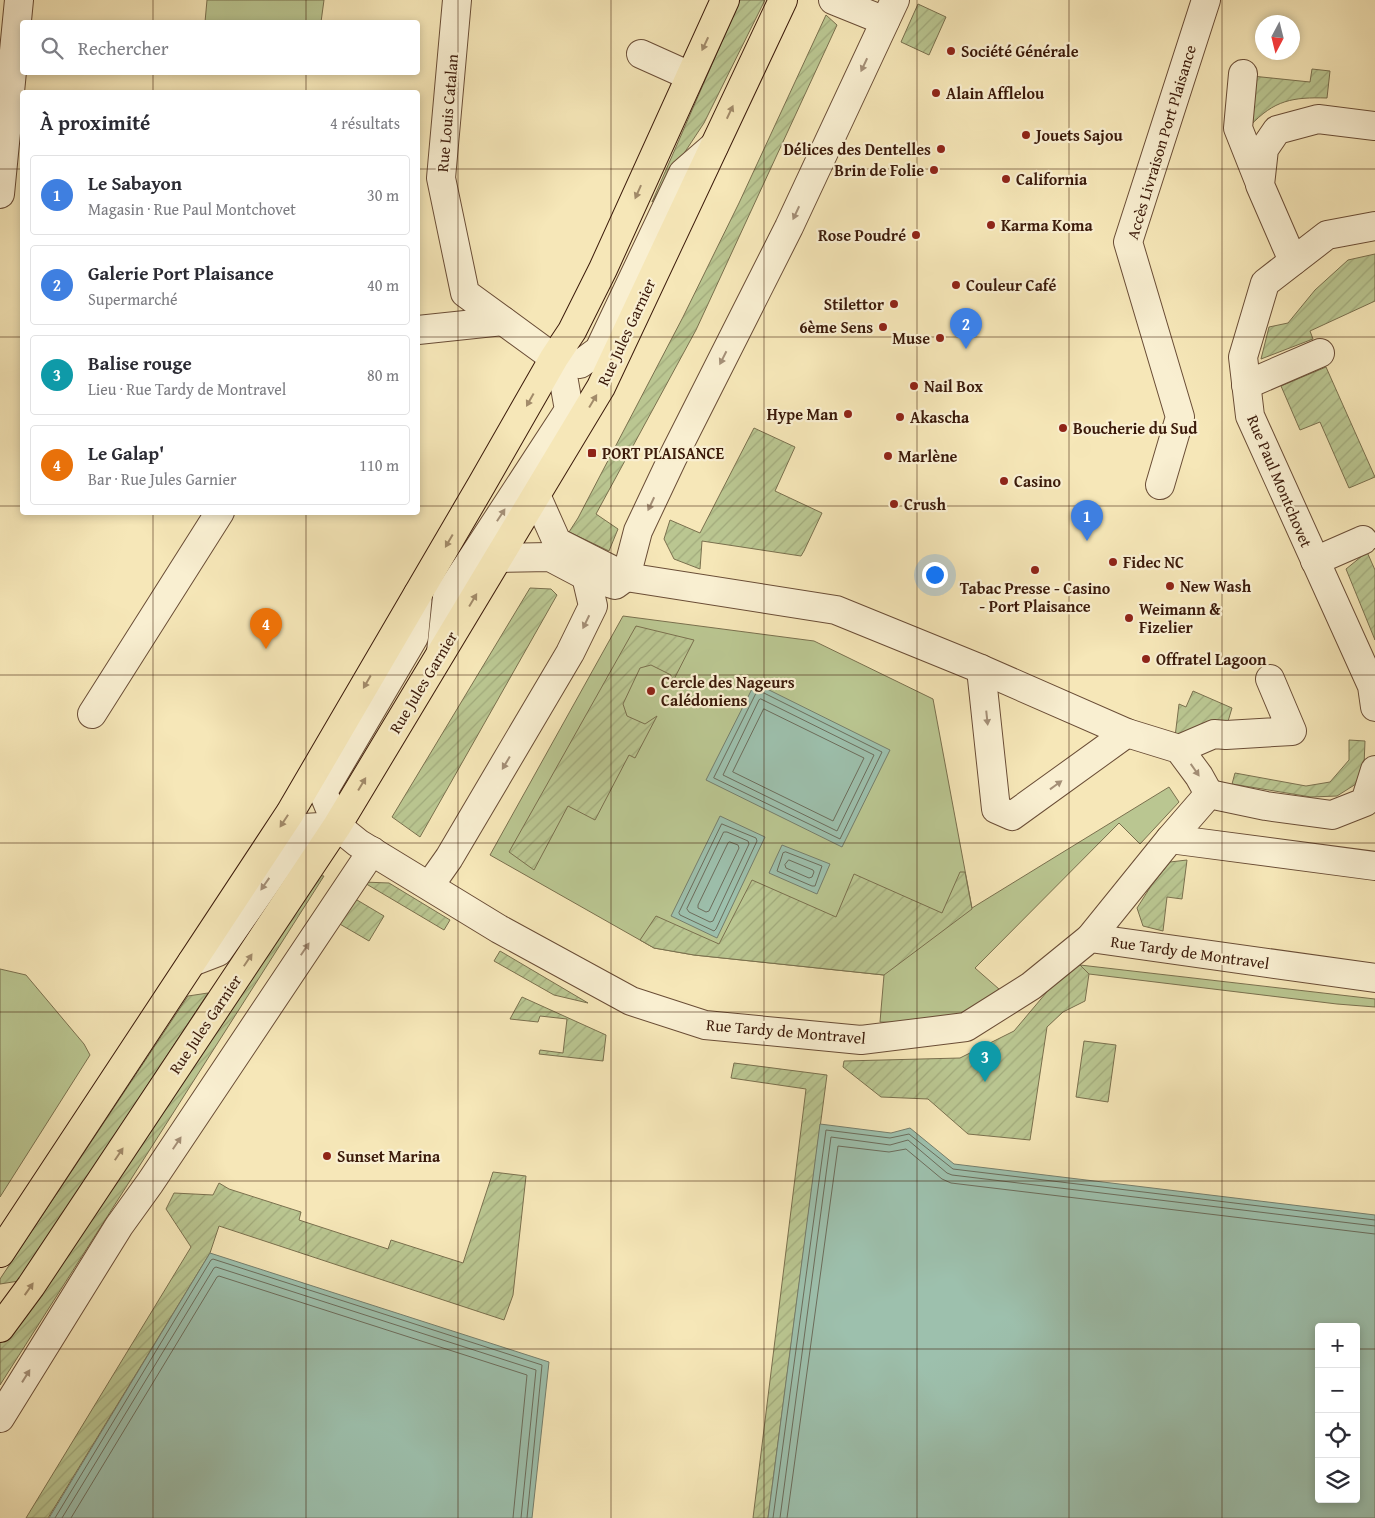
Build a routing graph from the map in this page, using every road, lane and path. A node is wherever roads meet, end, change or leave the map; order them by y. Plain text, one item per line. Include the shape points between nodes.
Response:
1 (19, 0) edge
2 (457, 0) edge
3 (725, 0) edge
4 (783, 0) edge
5 (833, 0) edge
6 (1206, 0) edge
7 (890, 10) edge
8 (641, 54) dead end
9 (1243, 74) dead end
10 (690, 76) junction
11 (1375, 126) edge
12 (714, 146) junction
13 (1260, 185) junction
14 (0, 194) edge
15 (1375, 226) edge
16 (1294, 261) junction
17 (503, 321) junction
18 (420, 330) edge
19 (1320, 353) dead end
20 (554, 358) junction
21 (1246, 385) junction
22 (1160, 485) dead end
23 (536, 495) junction
24 (218, 515) edge
25 (1363, 540) dead end
26 (498, 558) junction
27 (1314, 561) junction
28 (586, 576) junction
29 (626, 577) junction
30 (418, 594) junction
31 (441, 652) junction
32 (981, 670) junction
33 (1270, 679) dead end
34 (1375, 706) edge
35 (92, 714) dead end
36 (1127, 733) junction
37 (1179, 749) junction
38 (1375, 770) edge
39 (1209, 794) junction
40 (1370, 810) edge
41 (337, 826) junction
42 (1170, 839) junction
43 (372, 851) junction
44 (1375, 866) edge
45 (430, 885) junction
46 (1090, 938) junction
47 (192, 962) junction
48 (1375, 978) edge
49 (0, 1252) edge
50 (0, 1328) edge
51 (0, 1418) edge

1 - 14 street
2 - 17 street, Rue Louis Catalan via 441,178 465,294
3 -> 10 main road
12 -> 4 main road, Rue Jules Garnier
5 - 7 street
6 - 22 street, Accès Livraison Port Plaisance via 1128,242 1180,417
7 -> 29 street via 790,227 638,531
8 - 10 street
9 - 13 street via 1238,128
10 -> 20 main road via 603,269 572,331
11 - 13 street via 1318,120 1277,130 1264,149
12 - 20 street via 683,174 599,350 580,364
23 -> 12 main road, Rue Jules Garnier via 601,387
13 - 16 street
15 - 16 street, Rue Paul Montchovet via 1327,235
16 - 21 street, Rue Paul Montchovet via 1265,284 1243,357
17 - 18 street
17 - 20 street, Rue Louis Catalan
19 - 21 street
20 -> 30 main road
31 -> 20 street via 447,597 569,410 563,376
21 - 27 street, Rue Paul Montchovet via 1250,416
23 - 26 main road, Rue Jules Garnier
23 - 29 street via 558,542
24 - 35 street
25 - 27 street
26 - 28 street via 550,557
31 -> 26 main road, Rue Jules Garnier
27 - 34 street, Rue Paul Montchovet via 1372,686
28 - 29 street via 615,584
28 -> 45 street via 593,606 570,654 450,858
29 - 32 street via 836,610
30 - 41 street via 414,637 323,792
30 -> 47 main road via 290,813
41 -> 31 main road, Rue Jules Garnier
32 - 36 street
32 -> 36 street via 996,809 1012,816
33 - 37 street via 1292,731 1214,734
36 - 37 street
37 -> 39 street
38 - 40 street
39 - 40 street via 1332,815
39 - 42 street
41 - 43 street, Rue Tardy de Montravel
41 -> 47 street via 304,828 218,952
50 -> 41 main road, Rue Jules Garnier
42 - 44 street
42 - 46 street
43 - 45 street, Rue Tardy de Montravel
51 -> 43 street via 119,1226
45 - 46 street, Rue Tardy de Montravel via 499,929 632,1001 705,1025 861,1040 966,1027 1031,986
46 - 48 street, Rue Tardy de Montravel
47 - 49 main road

